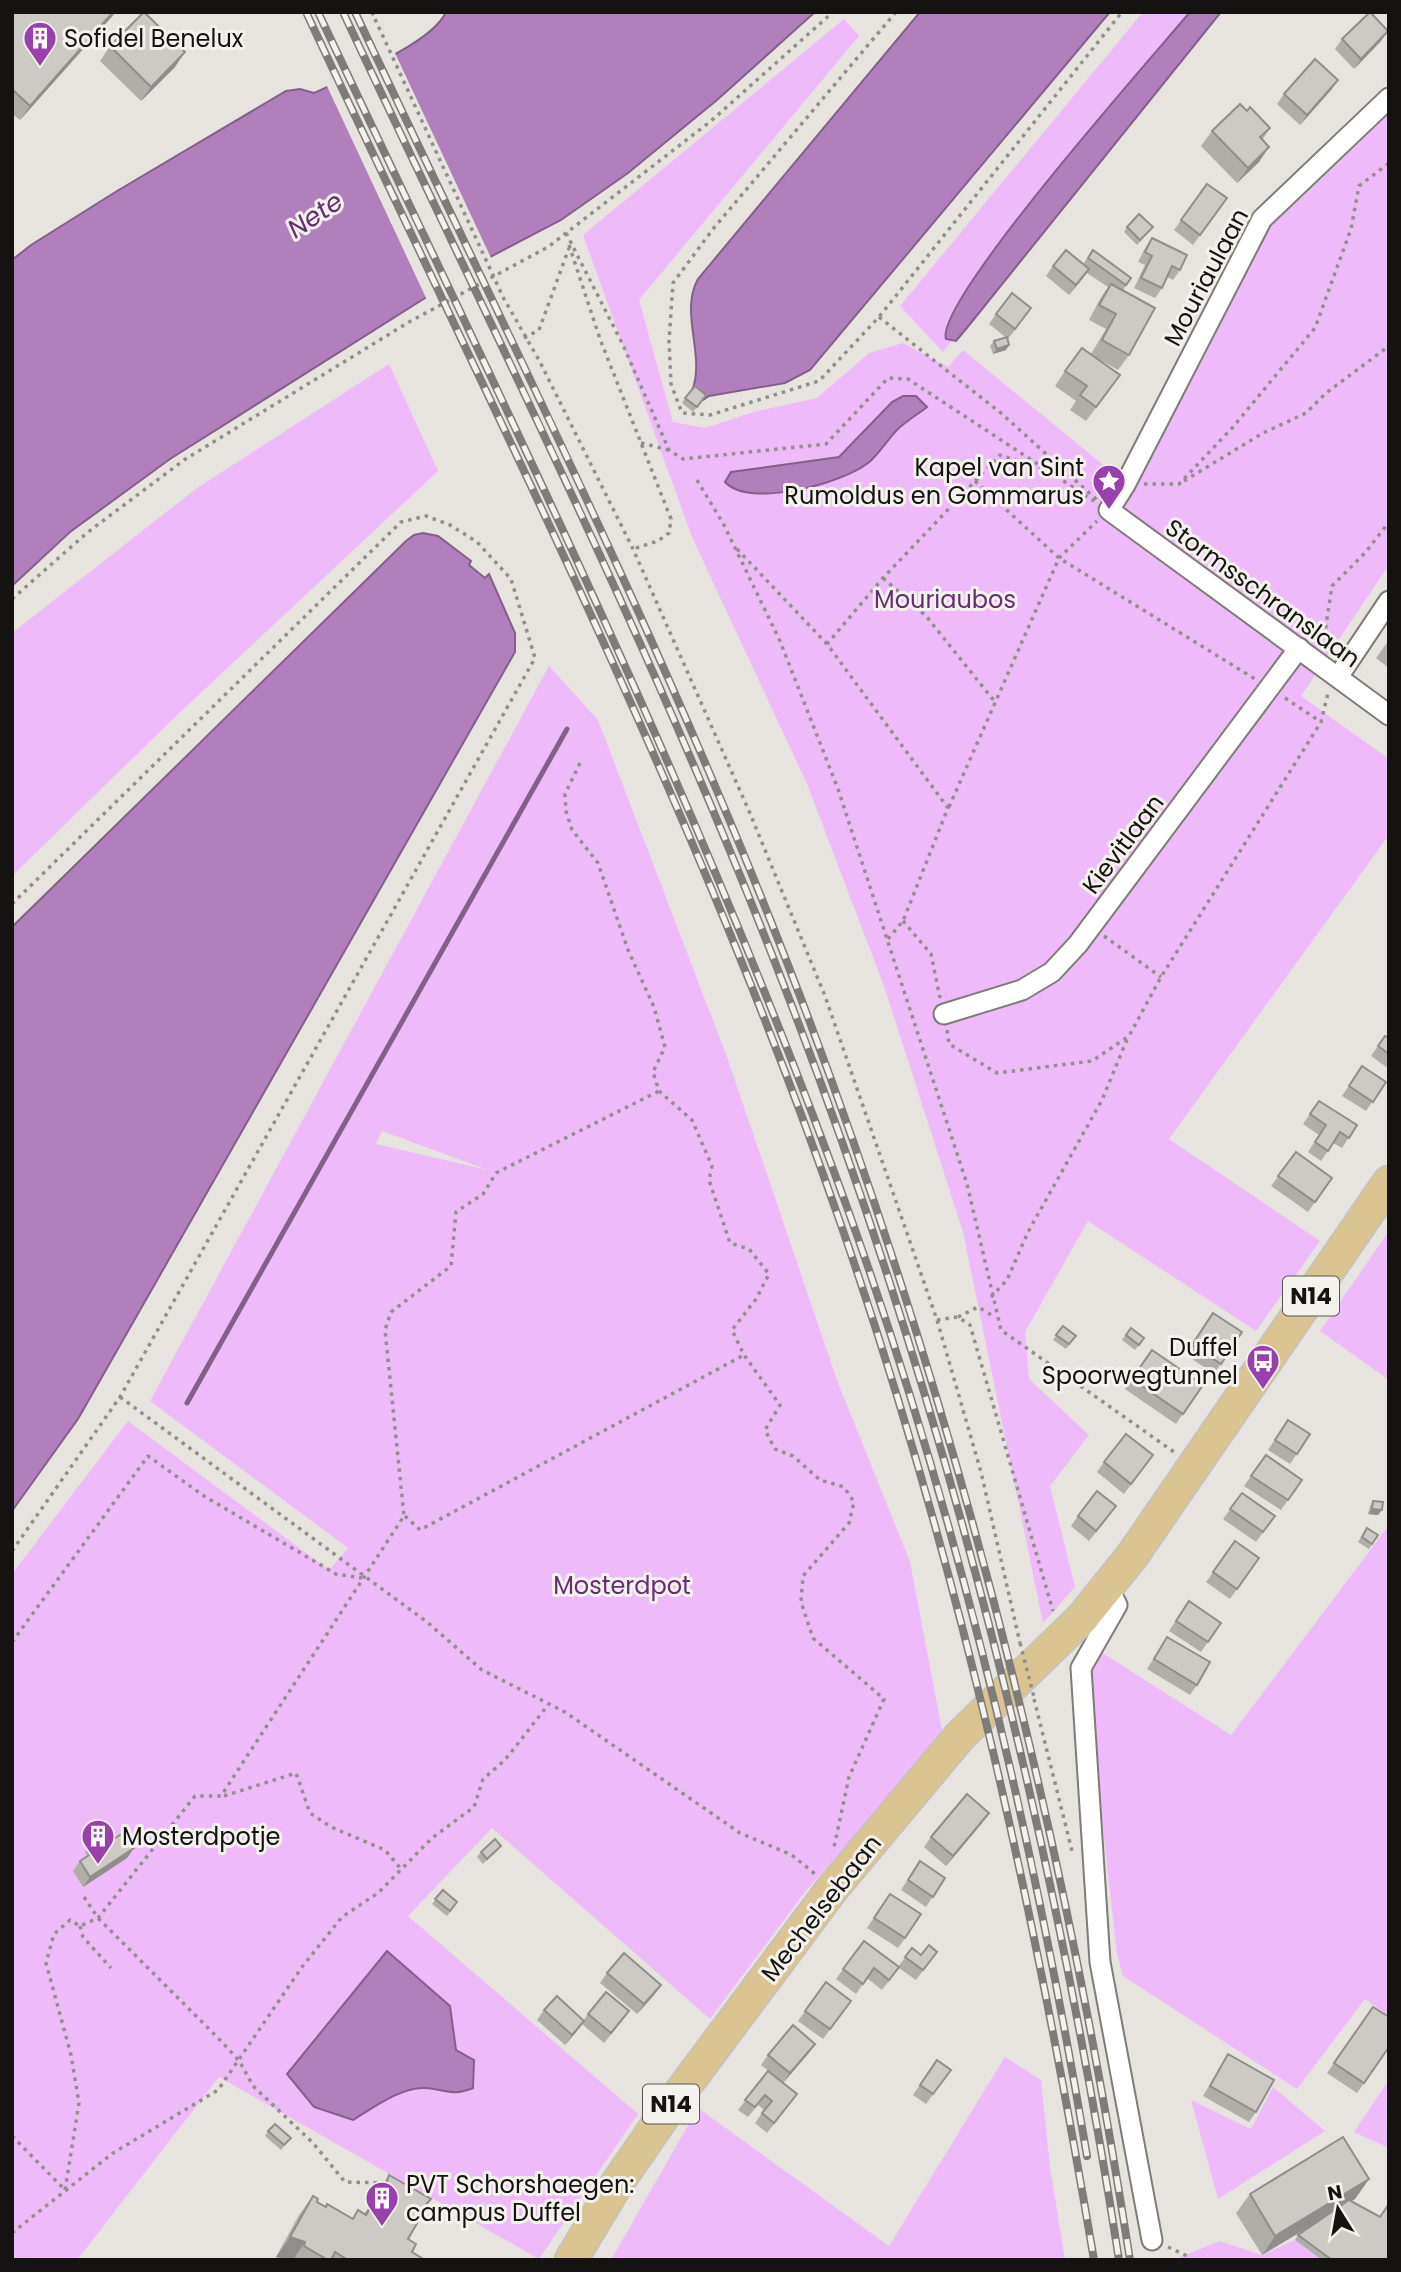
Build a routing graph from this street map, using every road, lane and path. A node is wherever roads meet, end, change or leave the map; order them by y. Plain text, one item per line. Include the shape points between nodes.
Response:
1 (372, 12) edge
2 (833, 12) edge
3 (896, 12) edge
4 (1122, 12) edge
5 (1389, 98) edge
6 (1389, 163) edge
7 (566, 233) junction
8 (570, 246) junction
9 (878, 317) junction
10 (524, 338) junction
11 (1389, 345) edge
12 (641, 443) junction
13 (669, 450) junction
14 (1049, 471) junction
15 (697, 480) dead end
16 (975, 481) junction
17 (1179, 484) junction
18 (1125, 485) junction
19 (1108, 510) junction
20 (1389, 522) edge
21 (734, 546) junction
22 (633, 549) junction
23 (1059, 558) junction
24 (883, 578) junction
25 (12, 600) edge
26 (1389, 601) edge
27 (827, 645) junction
28 (1299, 648) junction
29 (1331, 672) junction
30 (1270, 688) junction
31 (995, 702) junction
32 (1389, 715) edge
33 (1321, 722) junction
34 (580, 763) dead end
35 (948, 808) junction
36 (12, 904) edge
37 (902, 921) junction
38 (1091, 927) junction
39 (888, 939) junction
40 (1161, 977) junction
41 (944, 1014) junction
42 (1129, 1036) junction
43 (659, 1091) junction
44 (1389, 1182) edge
45 (991, 1297) junction
46 (957, 1317) junction
47 (996, 1318) junction
48 (937, 1320) junction
49 (744, 1355) junction
50 (120, 1397) junction
51 (1194, 1466) junction
52 (404, 1516) junction
53 (12, 1551) edge
54 (364, 1578) junction
55 (1108, 1587) junction
56 (1057, 1622) dead end
57 (12, 1642) edge
58 (548, 1705) junction
59 (221, 1796) junction
60 (792, 1855) dead end
61 (1073, 1856) dead end
62 (831, 1859) dead end
63 (402, 1870) junction
64 (84, 1897) dead end
65 (98, 1918) junction
66 (80, 1926) junction
67 (111, 1968) dead end
68 (240, 2062) junction
69 (12, 2136) edge
70 (384, 2183) edge
71 (65, 2190) junction
72 (12, 2233) edge
73 (1152, 2240) joint
74 (571, 2260) edge
75 (1187, 2260) edge

1 - 10 path, bridge
2 - 7 path via 711,121
3 - 9 path via 673,283 671,384 682,413 710,415 819,381
4 - 9 path
5 - 18 street, Mouriaulaan via 1262,219
6 - 17 path via 1359,186 1351,229 1315,328
7 - 8 path
7 - 13 path
7 - 25 path via 409,322 184,460 88,532
8 - 10 path via 539,330
8 - 12 path
9 - 19 path via 1002,414
10 - 22 path
11 - 17 path via 1306,413 1263,433
12 - 13 path
12 - 22 path via 671,519 669,533
13 - 14 path via 683,459 826,444 888,378 908,379
14 - 16 path via 1000,455
14 - 19 path
15 - 21 path
16 - 23 path
16 - 24 path
17 - 18 path
18 - 19 street, Mouriaulaan
19 - 23 path
19 - 28 street, Stormsschranslaan
20 - 29 path via 1332,586
21 - 27 path
21 - 39 path via 779,641 838,789
22 - 48 path via 749,811 824,996
23 - 30 path
23 - 31 path
24 - 27 path
24 - 31 path via 926,616
26 - 29 street
27 - 35 path
28 - 29 street, Stormsschranslaan
28 - 30 street, Kievitlaan
29 - 32 street, Stormsschranslaan
29 - 33 path
30 - 33 path
30 - 38 street, Kievitlaan
31 - 35 path
33 - 40 path
34 - 43 path via 565,794 566,811 572,830 598,863 628,950 654,1007 665,1047 653,1072
35 - 37 path
36 - 50 path via 401,522 426,516 450,525 477,542 511,579 535,659
37 - 39 path
37 - 41 path via 931,954
38 - 40 path
38 - 41 street, Kievitlaan via 1052,972 1022,990
39 - 45 path via 967,1184
40 - 42 path
41 - 42 path via 949,1044 997,1073 1091,1061
42 - 45 path via 1102,1100 1028,1232 1007,1280
43 - 49 path via 692,1120 712,1166 709,1180 730,1242 749,1249 769,1274 732,1330
43 - 52 path via 496,1173 483,1194 456,1212 451,1266 391,1311 384,1330
44 - 51 main road, Mechelsebaan / N14
45 - 47 path
46 - 47 path via 978,1307
46 - 48 path
46 - 56 path via 970,1325
47 - 51 path via 1001,1330
48 - 61 path, bridge via 981,1472
49 - 52 path via 420,1530
49 - 62 path via 780,1405 765,1430 775,1449 793,1455 820,1480 844,1486 854,1502 849,1523 803,1576 801,1602 813,1638 884,1699 849,1777
50 - 53 path
50 - 54 path
51 - 55 main road, Mechelsebaan / N14
52 - 54 path
54 - 57 path via 336,1574 204,1496 148,1455
54 - 58 path via 427,1622 482,1670
54 - 59 path
55 - 73 street via 1117,1605 1081,1668 1100,1962
55 - 74 main road, Mechelsebaan / N14 via 960,1736 832,1889 671,2105 615,2185
58 - 60 path via 565,1712 740,1833
58 - 63 path via 505,1760 483,1779 474,1807 432,1838
59 - 63 path via 296,1773 310,1813 385,1850
59 - 65 path via 195,1796
63 - 68 path via 342,1917 302,1966
64 - 65 path
65 - 66 path
65 - 68 path
66 - 67 path via 83,1937
66 - 71 path via 70,1920 54,1934 47,1963 79,2103
68 - 70 path via 253,2085 313,2143 345,2182
68 - 71 path via 218,2090 113,2153
69 - 71 path
71 - 72 path
73 - 75 path

